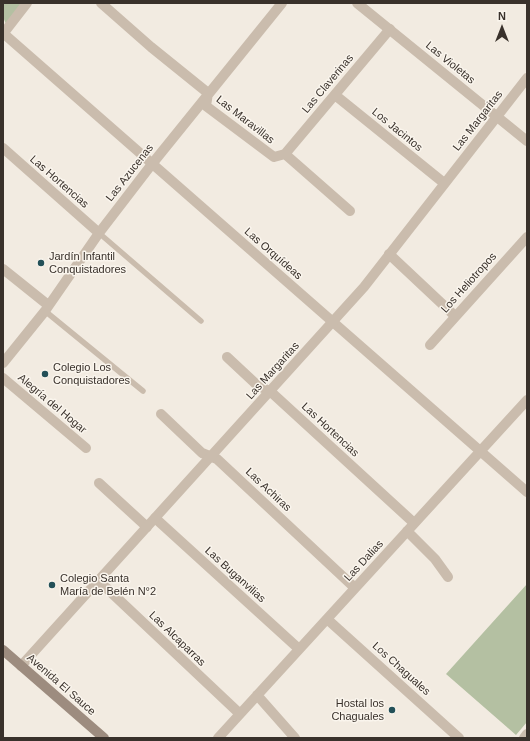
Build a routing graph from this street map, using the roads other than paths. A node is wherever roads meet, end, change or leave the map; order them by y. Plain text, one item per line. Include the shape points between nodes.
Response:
1 (27, 3) edge
2 (101, 3) edge
3 (282, 3) edge
4 (357, 3) edge
5 (390, 29) junction
6 (3, 34) edge
7 (527, 78) edge
8 (208, 93) junction
9 (335, 95) junction
10 (496, 116) junction
11 (527, 141) edge
12 (3, 148) edge
13 (285, 154) junction
14 (152, 164) junction
15 (444, 183) junction
16 (350, 211) dead end
17 (99, 233) junction
18 (527, 237) edge
19 (389, 254) junction
20 (3, 269) edge
21 (46, 308) junction
22 (455, 316) junction
23 (201, 321) dead end
24 (333, 322) junction
25 (430, 345) dead end
26 (227, 357) dead end
27 (3, 363) edge
28 (3, 378) edge
29 (143, 391) dead end
30 (271, 392) junction
31 (527, 400) edge
32 (161, 414) dead end
33 (86, 448) dead end
34 (480, 451) junction
35 (211, 457) junction
36 (99, 483) dead end
37 (527, 492) edge
38 (154, 518) junction
39 (414, 524) junction
40 (147, 527) junction
41 (407, 531) junction
42 (448, 577) dead end
43 (99, 581) junction
44 (355, 588) junction
45 (327, 619) junction
46 (3, 650) edge
47 (299, 650) junction
48 (21, 666) junction
49 (257, 695) junction
50 (240, 714) junction
51 (527, 734) edge
52 (104, 738) edge
53 (218, 738) edge
54 (294, 738) edge
55 (460, 738) edge
56 (524, 738) edge

1 - 6 street
2 - 8 street, Las Maravillas
3 - 8 street, Las Azucenas
4 - 5 street, Las Violetas
5 - 9 street, Las Claverinas
5 - 10 street, Las Violetas
6 - 14 street, Las Orquídeas
7 - 10 street, Las Margaritas
8 - 13 street, Las Maravillas via 206,106 274,157
8 - 14 street, Las Azucenas
9 - 13 street, Las Claverinas
9 - 15 street, Los Jacintos
10 - 11 street, Las Violetas
10 - 15 street, Las Margaritas
12 - 17 street, Las Hortencias
13 - 16 street
14 - 17 street, Las Azucenas
14 - 24 street, Las Orquídeas
15 - 19 street, Las Margaritas
17 - 21 street, Las Azucenas
17 - 23 lane
18 - 22 street, Los Heliotropos
19 - 22 street
19 - 24 street, Las Margaritas
20 - 21 street
21 - 27 street, Las Azucenas
21 - 29 lane
22 - 25 street, Los Heliotropos
24 - 30 street, Las Margaritas
24 - 34 street, Las Orquídeas
26 - 30 street, Las Hortencias via 257,385
28 - 33 street, Alegría del Hogar
30 - 35 street, Las Margaritas
30 - 39 street, Las Hortencias
31 - 34 street, Las Dalias
32 - 35 street, Las Achiras via 202,453
34 - 37 street, Las Orquídeas
34 - 39 street, Las Dalias
35 - 38 street, Las Margaritas
35 - 44 street, Las Achiras via 217,459
36 - 40 street
38 - 40 street, Las Margaritas
38 - 47 street, Las Buganvilias
39 - 41 street, Las Dalias
40 - 43 street, Las Margaritas
41 - 42 street via 435,559
41 - 44 street, Las Dalias
43 - 48 street, Las Margaritas
43 - 50 street, Las Alcaparras
44 - 45 street, Las Dalias
45 - 47 street, Las Dalias
45 - 55 street, Los Chaguales
46 - 48 main road, Avenida El Sauce
47 - 49 street, Las Dalias
48 - 52 main road, Avenida El Sauce
49 - 50 street, Las Dalias
49 - 54 street
50 - 53 street, Las Dalias
51 - 56 street

